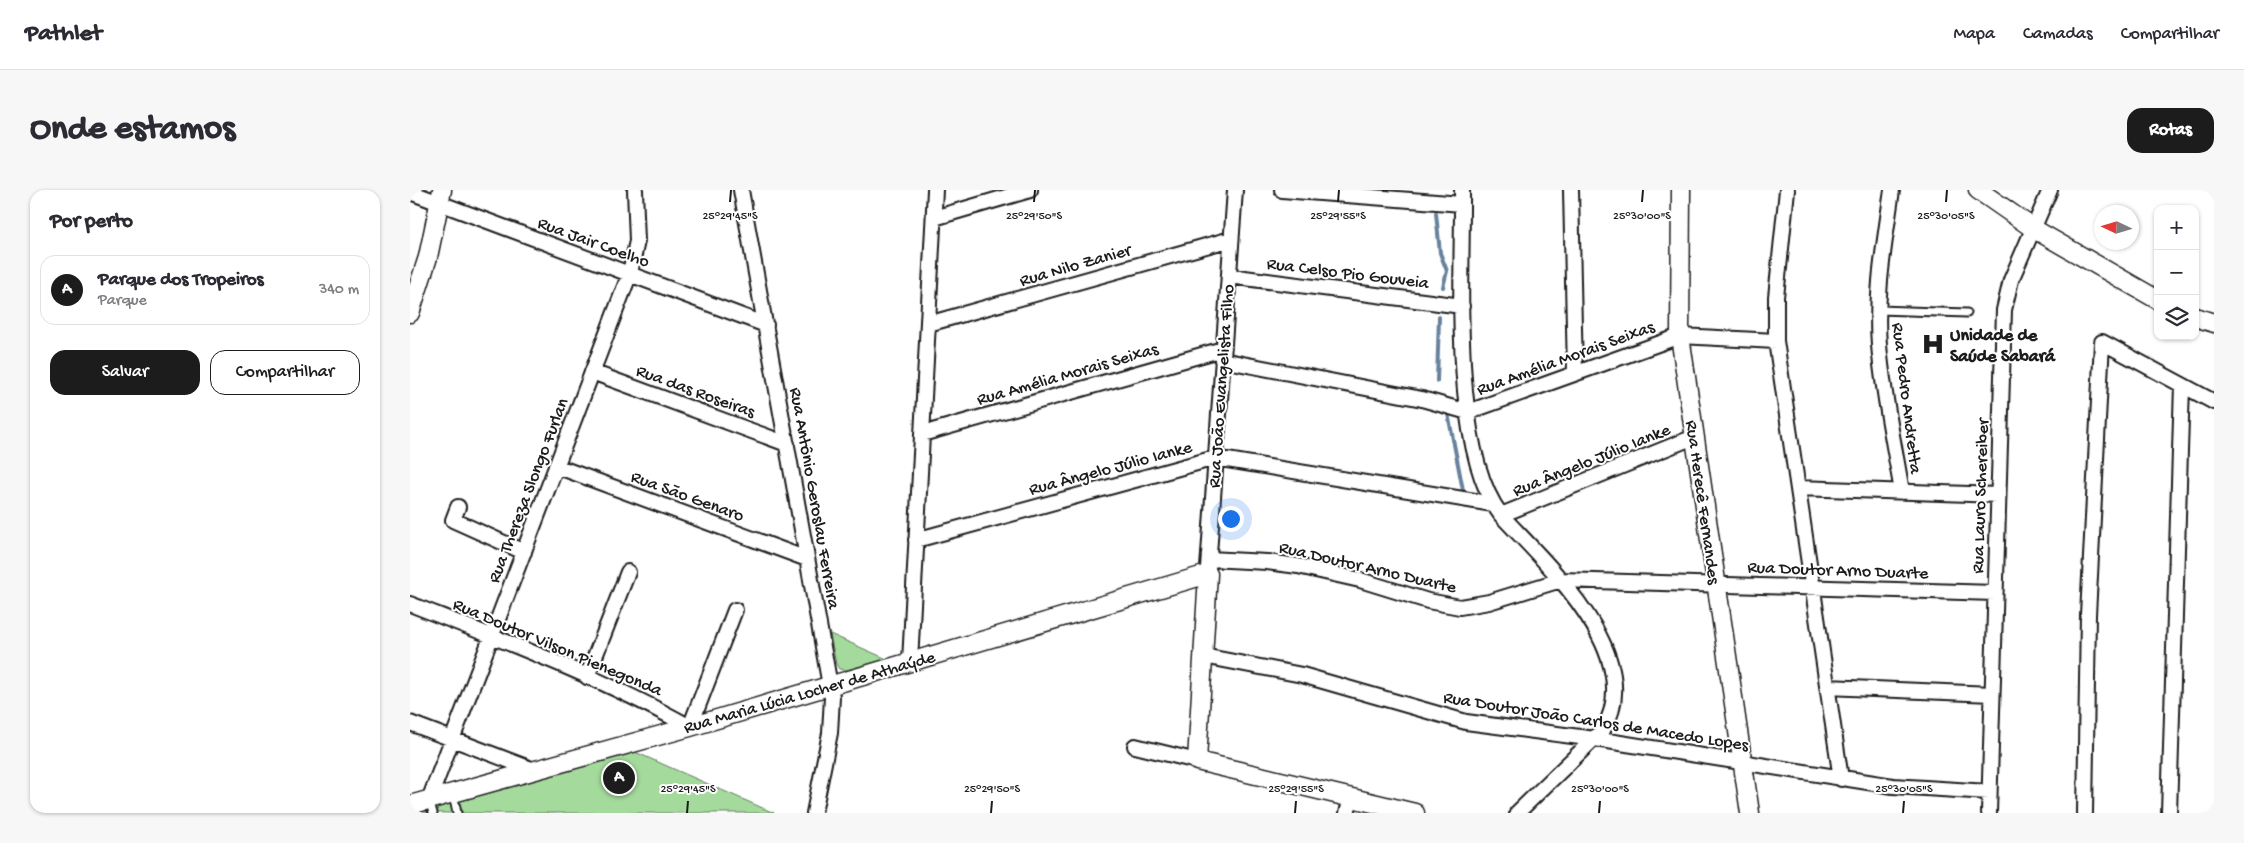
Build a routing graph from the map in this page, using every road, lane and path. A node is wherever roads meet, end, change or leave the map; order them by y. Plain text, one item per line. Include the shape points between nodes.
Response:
1 (635, 190) edge
2 (741, 190) edge
3 (935, 190) edge
4 (1030, 190) edge
5 (1235, 190) edge
6 (1282, 190) edge
7 (1570, 190) edge
8 (1787, 190) edge
9 (1892, 190) edge
10 (1978, 190) edge
11 (2050, 190) edge
12 (1680, 191) edge
13 (410, 192) edge
14 (1389, 194) edge
15 (441, 197) edge
16 (1462, 197) edge
17 (934, 218) junction
18 (2034, 229) junction
19 (1231, 239) junction
20 (630, 274) junction
21 (1229, 276) junction
22 (2154, 298) edge
23 (1462, 306) junction
24 (1879, 310) junction
25 (410, 313) edge
26 (1967, 313) dead end
27 (2199, 318) edge
28 (2214, 323) edge
29 (928, 324) junction
30 (766, 325) junction
31 (1680, 336) junction
32 (1776, 341) junction
33 (1222, 354) junction
34 (592, 372) junction
35 (1576, 373) junction
36 (2182, 385) junction
37 (2214, 402) edge
38 (1468, 412) junction
39 (922, 434) junction
40 (1694, 437) junction
41 (787, 444) junction
42 (1214, 458) junction
43 (556, 466) junction
44 (1798, 488) junction
45 (1902, 492) junction
46 (1998, 495) junction
47 (458, 507) dead end
48 (1497, 510) junction
49 (916, 540) junction
50 (524, 552) junction
51 (807, 559) junction
52 (1208, 566) junction
53 (628, 572) dead end
54 (1560, 580) junction
55 (1716, 584) junction
56 (1813, 587) junction
57 (1995, 593) junction
58 (410, 604) edge
59 (735, 610) dead end
60 (492, 636) junction
61 (1203, 656) junction
62 (910, 662) junction
63 (587, 677) junction
64 (830, 685) junction
65 (1828, 687) junction
66 (1992, 694) junction
67 (410, 723) edge
68 (690, 727) junction
69 (452, 739) junction
70 (1595, 739) junction
71 (1135, 746) dead end
72 (1197, 761) junction
73 (1742, 763) junction
74 (534, 770) junction
75 (1841, 778) junction
76 (1989, 792) junction
77 (453, 793) junction
78 (410, 805) edge
79 (1349, 805) edge
80 (431, 806) edge
81 (457, 813) edge
82 (814, 813) edge
83 (1415, 813) edge
84 (1517, 813) edge
85 (1750, 813) edge
86 (1989, 813) edge
87 (2085, 813) edge
88 (2169, 813) edge

1 - 20 street, Rua Thereza Slongo Furlan via 637,241
2 - 30 street, Rua Antônio Geroslau Ferreira
3 - 17 street
4 - 17 street
5 - 19 street, Rua João Evangelista Filho
6 - 14 street
7 - 35 street
8 - 32 street via 1776,297
9 - 24 street, Rua Pedro Andretta
10 - 18 street
11 - 18 street, Rua Lauro Schereiber
12 - 31 street, Rua Herecê Fernandes
13 - 15 street, Rua Jair Coelho
14 - 16 street
15 - 20 street, Rua Jair Coelho
15 - 25 street via 428,257
16 - 23 street
17 - 29 street
18 - 22 street
18 - 46 street, Rua Lauro Schereiber via 2011,280 2004,310
19 - 21 street, Rua João Evangelista Filho
19 - 29 street, Rua Nilo Zanier
20 - 30 street, Rua Jair Coelho
20 - 34 street, Rua Thereza Slongo Furlan
21 - 23 street, Rua Celso Pio Gouveia
21 - 33 street, Rua João Evangelista Filho
23 - 38 street
24 - 26 lane
24 - 45 street, Rua Pedro Andretta via 1880,353
27 - 28 street
29 - 39 street
30 - 41 street, Rua Antônio Geroslau Ferreira
31 - 32 street, Rua Amélia Morais Seixas
31 - 35 street, Rua Amélia Morais Seixas
31 - 40 street, Rua Herecê Fernandes
32 - 44 street
33 - 38 street, Rua Amélia Morais Seixas
33 - 39 street, Rua Amélia Morais Seixas
33 - 42 street, Rua João Evangelista Filho
34 - 41 street, Rua das Roseiras
34 - 43 street, Rua Thereza Slongo Furlan
35 - 38 street, Rua Amélia Morais Seixas
36 - 37 street
36 - 87 street via 2102,342 2088,615
36 - 88 street
38 - 48 street via 1479,465
39 - 49 street
40 - 48 street, Rua Ângelo Júlio Ianke
40 - 55 street, Rua Herecê Fernandes
41 - 51 street, Rua Antônio Geroslau Ferreira
42 - 48 street, Rua Ângelo Júlio Ianke
42 - 49 street, Rua Ângelo Júlio Ianke
42 - 52 street, Rua João Evangelista Filho
43 - 50 street, Rua Thereza Slongo Furlan
43 - 51 street, Rua São Genaro
44 - 45 street
44 - 56 street
45 - 46 street
46 - 57 street, Rua Lauro Schereiber
47 - 50 street via 452,520
48 - 54 street
49 - 62 street
50 - 60 street, Rua Thereza Slongo Furlan
51 - 64 street, Rua Antônio Geroslau Ferreira
52 - 54 street, Rua Doutor Arno Duarte via 1267,562 1298,566 1460,607 1489,602
52 - 61 street, Rua João Evangelista Filho
52 - 62 street, Rua Maria Lúcia Locher de Athaýde
53 - 63 street
54 - 55 street, Rua Doutor Arno Duarte
54 - 70 street via 1592,624 1610,664 1614,693 1611,713
55 - 56 street, Rua Doutor Arno Duarte
55 - 73 street, Rua Herecê Fernandes
56 - 57 street, Rua Doutor Arno Duarte
56 - 65 street
57 - 66 street, Rua Lauro Schereiber
58 - 60 street, Rua Doutor Vilson Pienegonda
59 - 68 street
60 - 63 street, Rua Doutor Vilson Pienegonda
60 - 69 street, Rua Thereza Slongo Furlan
61 - 70 street, Rua Doutor João Carlos de Macedo Lopes via 1302,675 1459,720
61 - 72 street, Rua João Evangelista Filho
62 - 64 street, Rua Maria Lúcia Locher de Athaýde
63 - 68 street, Rua Doutor Vilson Pienegonda
64 - 68 street, Rua Maria Lúcia Locher de Athaýde
64 - 82 street, Rua Antônio Geroslau Ferreira via 832,718
65 - 66 street
65 - 75 street
66 - 76 street, Rua Lauro Schereiber
67 - 69 street
68 - 74 street, Rua Maria Lúcia Locher de Athaýde
69 - 74 street
69 - 80 street, Rua Thereza Slongo Furlan
70 - 73 street, Rua Doutor João Carlos de Macedo Lopes
70 - 84 street
71 - 72 street
72 - 79 street
73 - 75 street, Rua Doutor João Carlos de Macedo Lopes
73 - 85 street, Rua Herecê Fernandes
74 - 77 street, Rua Maria Lúcia Locher de Athaýde
75 - 76 street, Rua Doutor João Carlos de Macedo Lopes via 1893,786
76 - 86 street, Rua Lauro Schereiber
77 - 80 street, Rua Maria Lúcia Locher de Athaýde
77 - 81 lane
78 - 80 street, Rua Maria Lúcia Locher de Athaýde
79 - 83 street

